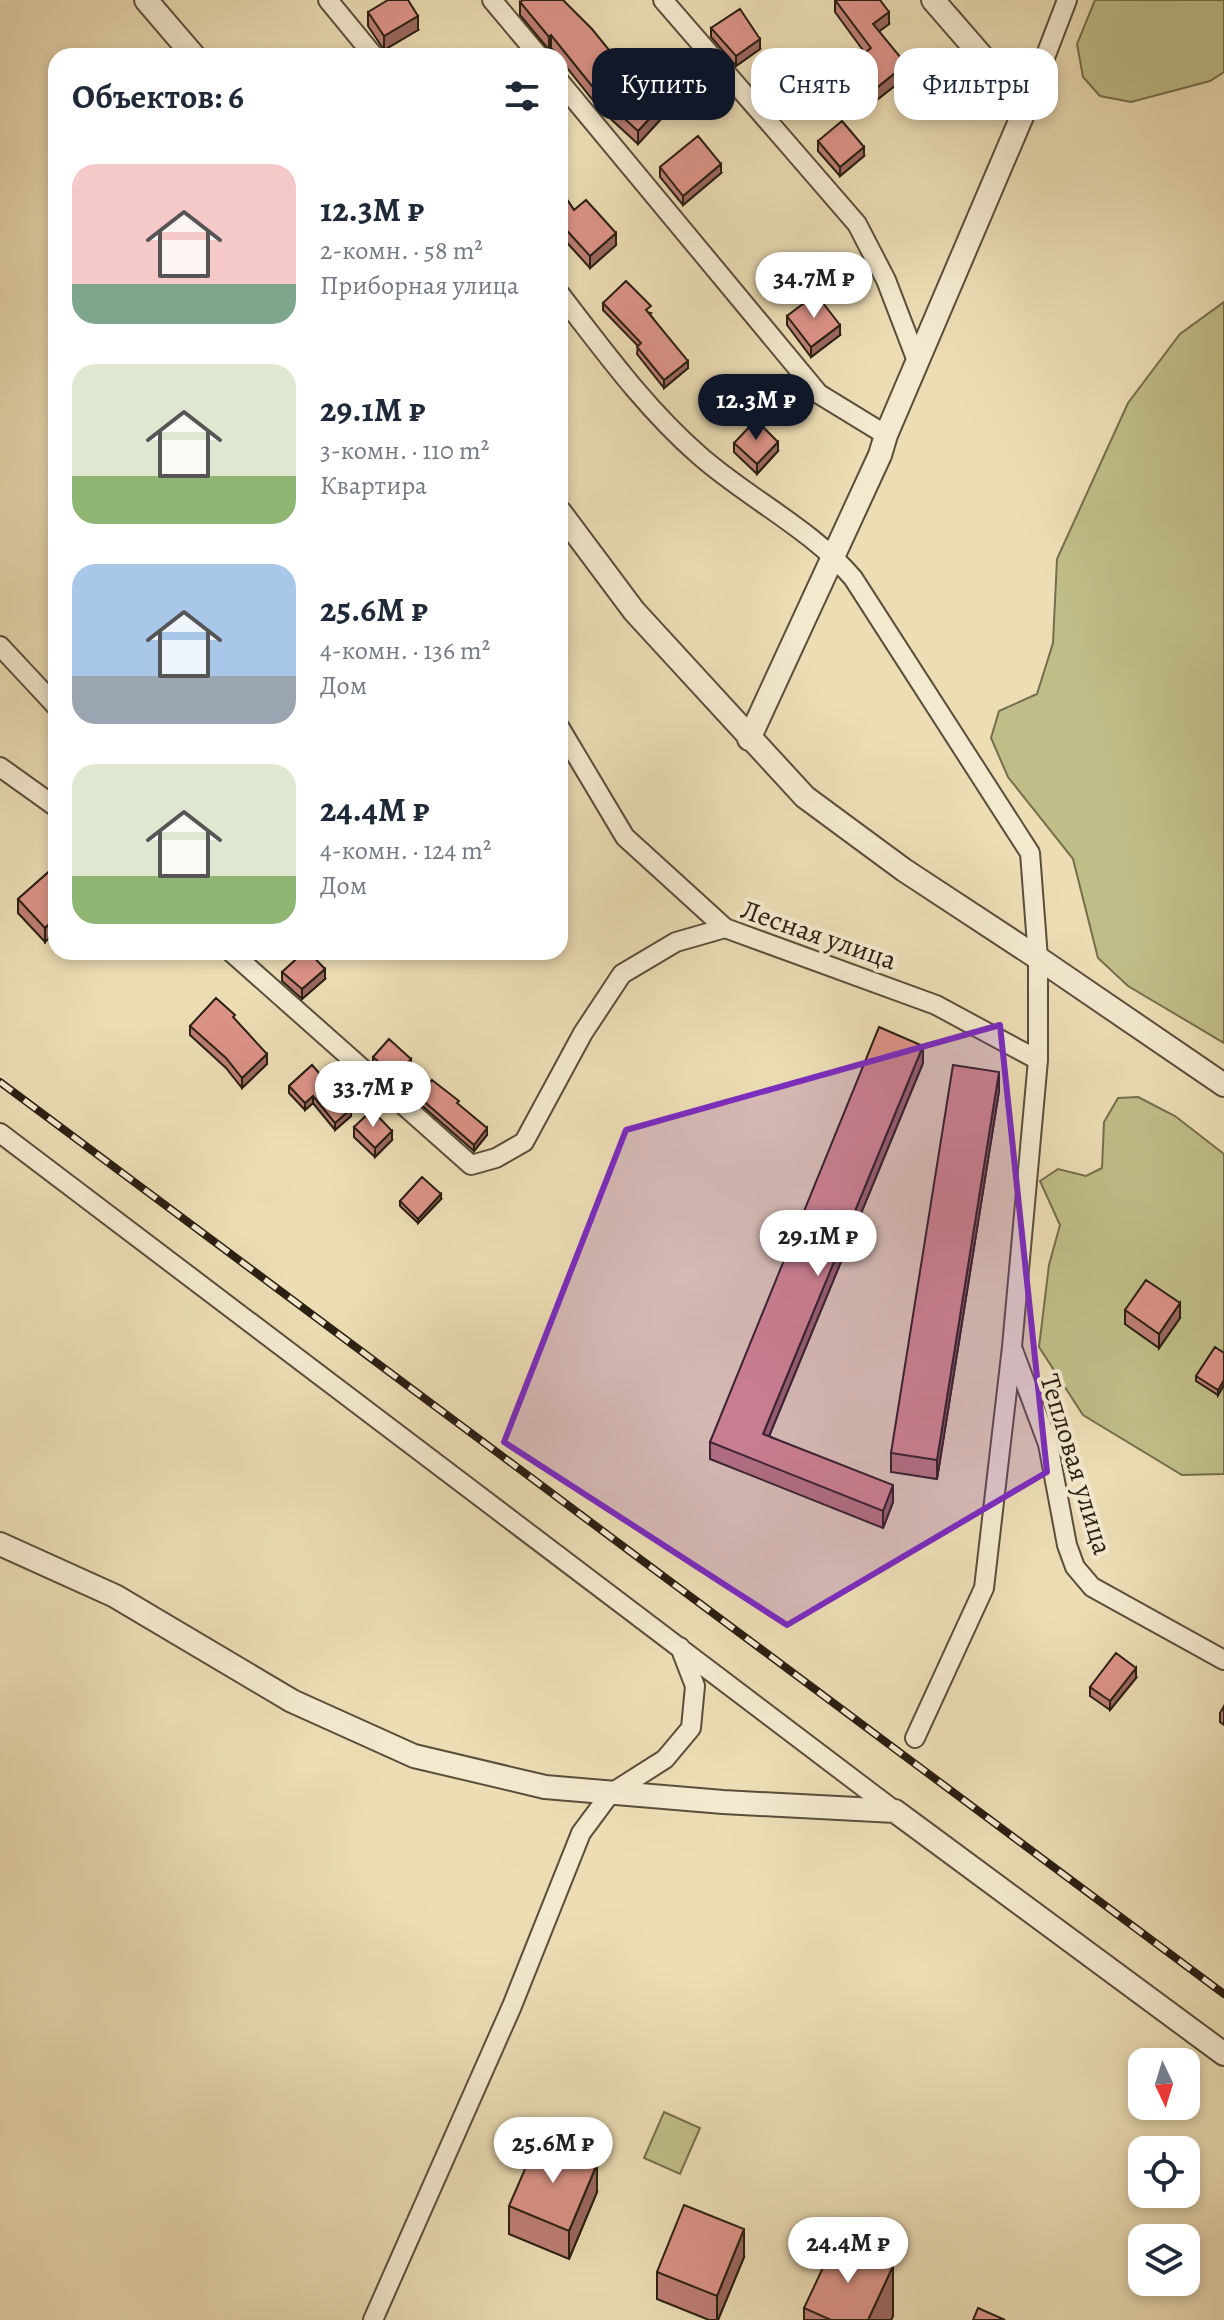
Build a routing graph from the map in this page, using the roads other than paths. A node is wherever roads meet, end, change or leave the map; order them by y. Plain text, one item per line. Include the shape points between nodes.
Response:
1 (146, 0) edge
2 (328, 0) edge
3 (492, 0) edge
4 (663, 0) edge
5 (933, 0) edge
6 (1067, 0) edge
7 (187, 48) edge
8 (367, 48) edge
9 (532, 48) edge
10 (975, 48) edge
11 (1049, 48) edge
12 (568, 92) edge
13 (1020, 120) edge
14 (568, 304) edge
15 (917, 361) junction
16 (886, 435) junction
17 (568, 523) edge
18 (834, 556) junction
19 (0, 646) edge
20 (48, 697) edge
21 (749, 739) junction
22 (568, 741) edge
23 (0, 767) edge
24 (48, 801) edge
25 (725, 928) junction
26 (1038, 958) junction
27 (240, 960) edge
28 (1038, 1060) junction
29 (1224, 1085) edge
30 (0, 1133) edge
31 (1012, 1347) junction
32 (0, 1544) edge
33 (680, 1647) junction
34 (1224, 1660) edge
35 (915, 1738) dead end
36 (610, 1794) junction
37 (895, 1811) junction
38 (1224, 2054) edge
39 (373, 2320) edge

1 - 7 street
2 - 8 street
3 - 9 street
4 - 15 street via 857,224 886,280
5 - 10 street
6 - 11 street
12 - 16 street via 819,394
13 - 15 street
14 - 18 street via 668,427
15 - 16 street
16 - 18 street
17 - 21 street via 634,611
18 - 21 street
18 - 26 street via 1030,853
19 - 20 street
21 - 26 street via 805,797
22 - 25 street via 625,837
23 - 24 street
25 - 27 street, Лесная улица via 676,942 622,974 524,1142 471,1165
25 - 28 street, Лесная улица via 936,1005
26 - 28 street
26 - 29 street
28 - 31 street
30 - 33 street
31 - 34 street, Тепловая улица via 1048,1444 1075,1567 1092,1587
31 - 35 street via 984,1588
32 - 36 street via 115,1596 292,1701 414,1756 545,1787
33 - 36 street via 695,1686 691,1728 665,1759
33 - 37 street
36 - 37 street
36 - 39 street via 581,1833 512,2006
37 - 38 street

